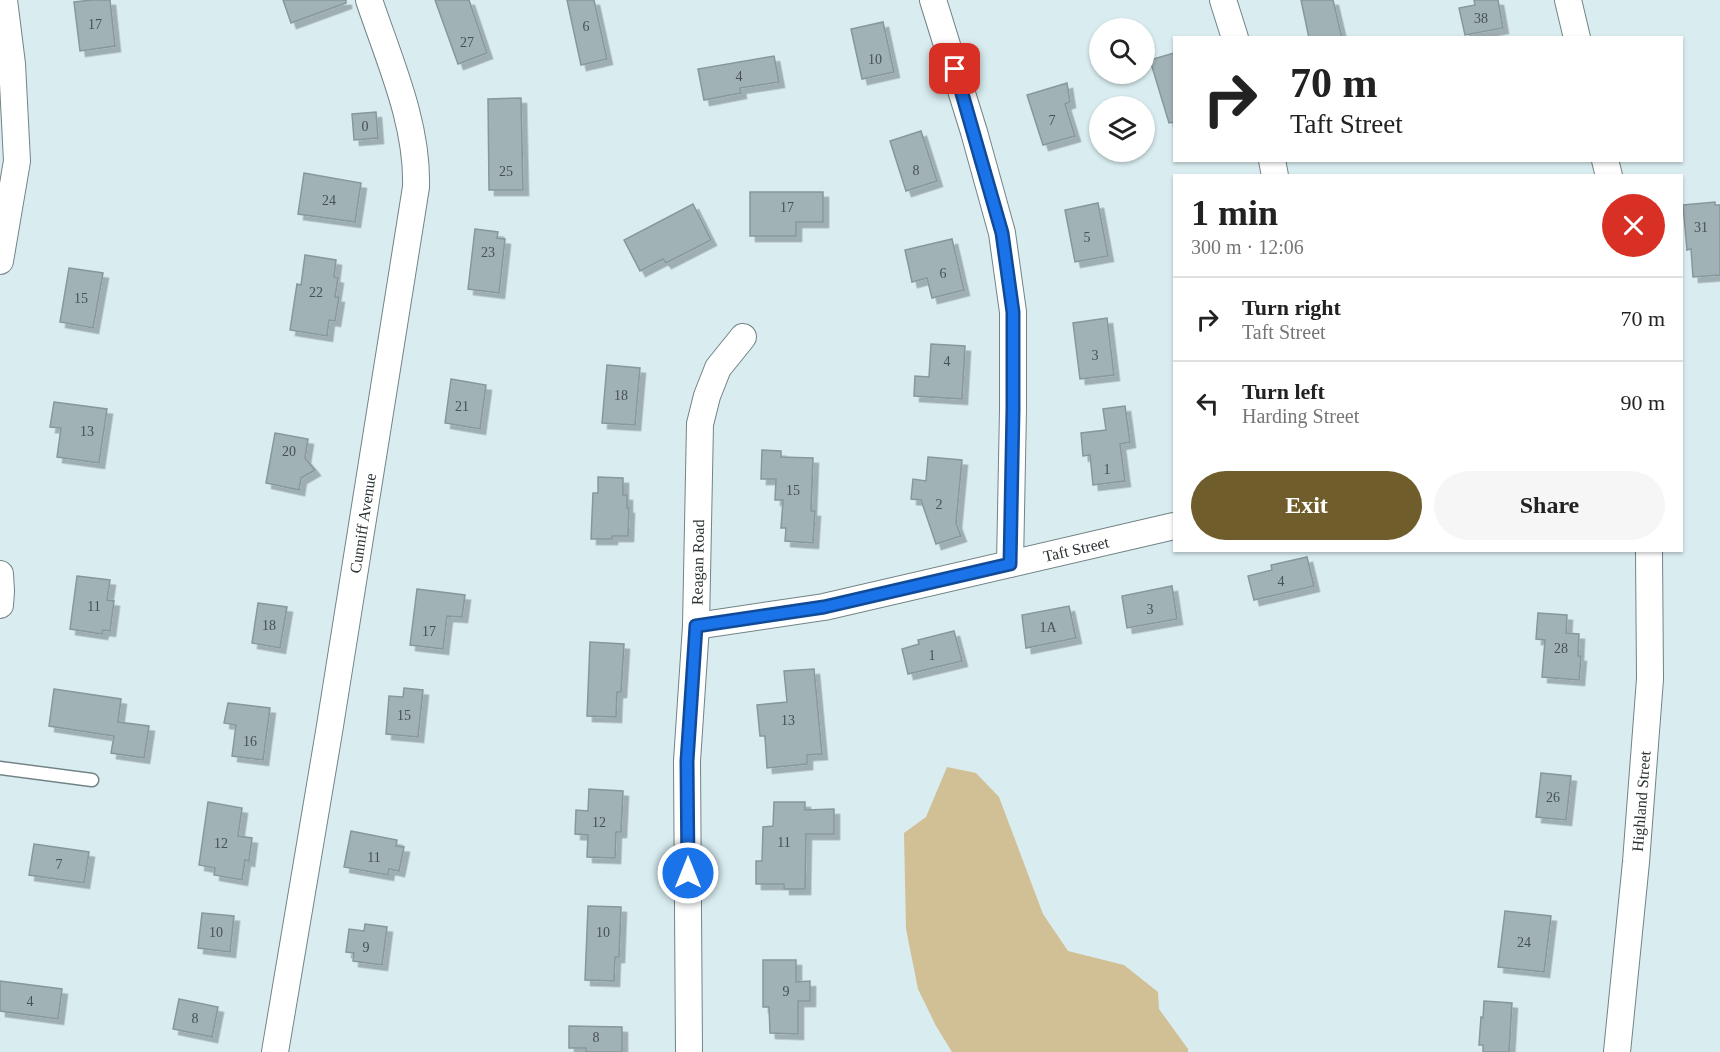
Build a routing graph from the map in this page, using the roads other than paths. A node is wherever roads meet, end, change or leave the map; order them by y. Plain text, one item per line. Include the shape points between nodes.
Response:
1 (4, 0) edge
2 (369, 0) edge
3 (933, 0) edge
4 (1223, 0) edge
5 (1568, 0) edge
6 (1234, 36) edge
7 (1577, 36) edge
8 (0, 261) edge
9 (743, 337) dead end
10 (1173, 526) edge
11 (1650, 552) edge
12 (1010, 564) junction
13 (0, 574) edge
14 (0, 605) edge
15 (696, 626) junction
16 (0, 768) edge
17 (92, 780) dead end
18 (275, 1052) edge
19 (689, 1052) edge
20 (1617, 1052) edge

1 - 8 street via 17,161
2 - 18 street, Cunniff Avenue via 411,134 416,187
3 - 12 street via 1002,233 1012,303
4 - 6 street
5 - 7 street
9 - 15 street, Reagan Road via 718,368 700,424
10 - 12 street, Taft Street
11 - 20 street, Highland Street via 1650,679
12 - 15 street, Taft Street via 824,607
13 - 14 street
15 - 19 street, Reagan Road via 687,761
16 - 17 lane

